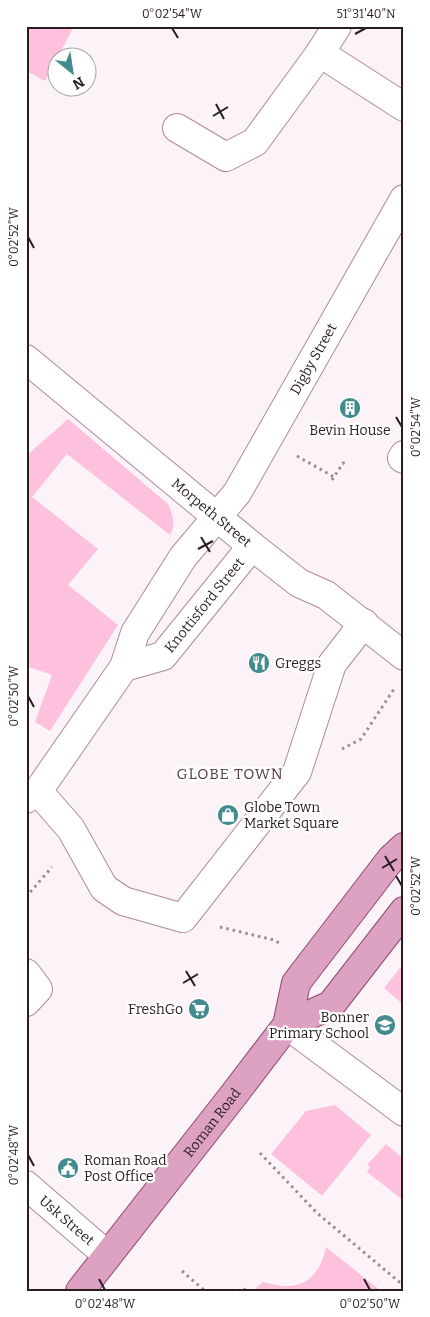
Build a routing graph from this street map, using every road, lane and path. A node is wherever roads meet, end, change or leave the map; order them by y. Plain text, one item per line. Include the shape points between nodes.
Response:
1 (337, 26) edge
2 (320, 53) junction
3 (404, 106) edge
4 (177, 128) dead end
5 (404, 199) edge
6 (26, 359) edge
7 (295, 455) dead end
8 (348, 465) dead end
9 (217, 516) junction
10 (252, 546) junction
11 (360, 629) junction
12 (404, 656) edge
13 (124, 667) junction
14 (395, 688) dead end
15 (298, 772) junction
16 (40, 799) edge
17 (404, 847) edge
18 (404, 912) edge
19 (183, 918) junction
20 (284, 946) dead end
21 (26, 974) edge
22 (26, 1002) edge
23 (287, 1025) junction
24 (404, 1112) edge
25 (260, 1153) dead end
26 (26, 1185) edge
27 (107, 1255) junction
28 (182, 1271) dead end
29 (404, 1286) edge
30 (80, 1291) edge
31 (205, 1291) edge
32 (238, 1291) edge
33 (246, 1291) edge

1 - 2 street
2 - 3 street
2 - 4 street via 256,142 226,157
5 - 9 street, Digby Street via 243,482
6 - 9 street, Morpeth Street
7 - 8 path via 333,479 344,463
9 - 10 street, Morpeth Street
9 - 13 street via 183,557 135,633
10 - 11 street, Morpeth Street via 299,583 326,595
10 - 13 street, Knottisford Street via 163,656
11 - 12 street, Morpeth Street
11 - 15 street via 332,664
13 - 16 street
14 - 15 path via 361,739
15 - 19 street
16 - 19 street via 77,838 104,888 123,901
17 - 23 main road, Roman Road via 391,859 296,982
18 - 23 main road, Roman Road via 331,1005
19 - 20 path via 274,940
21 - 22 street via 38,989
23 - 24 street
23 - 27 main road, Roman Road
25 - 29 path via 317,1214
26 - 27 street, Usk Street
27 - 30 main road, Roman Road
28 - 31 path
32 - 33 path via 243,1288

